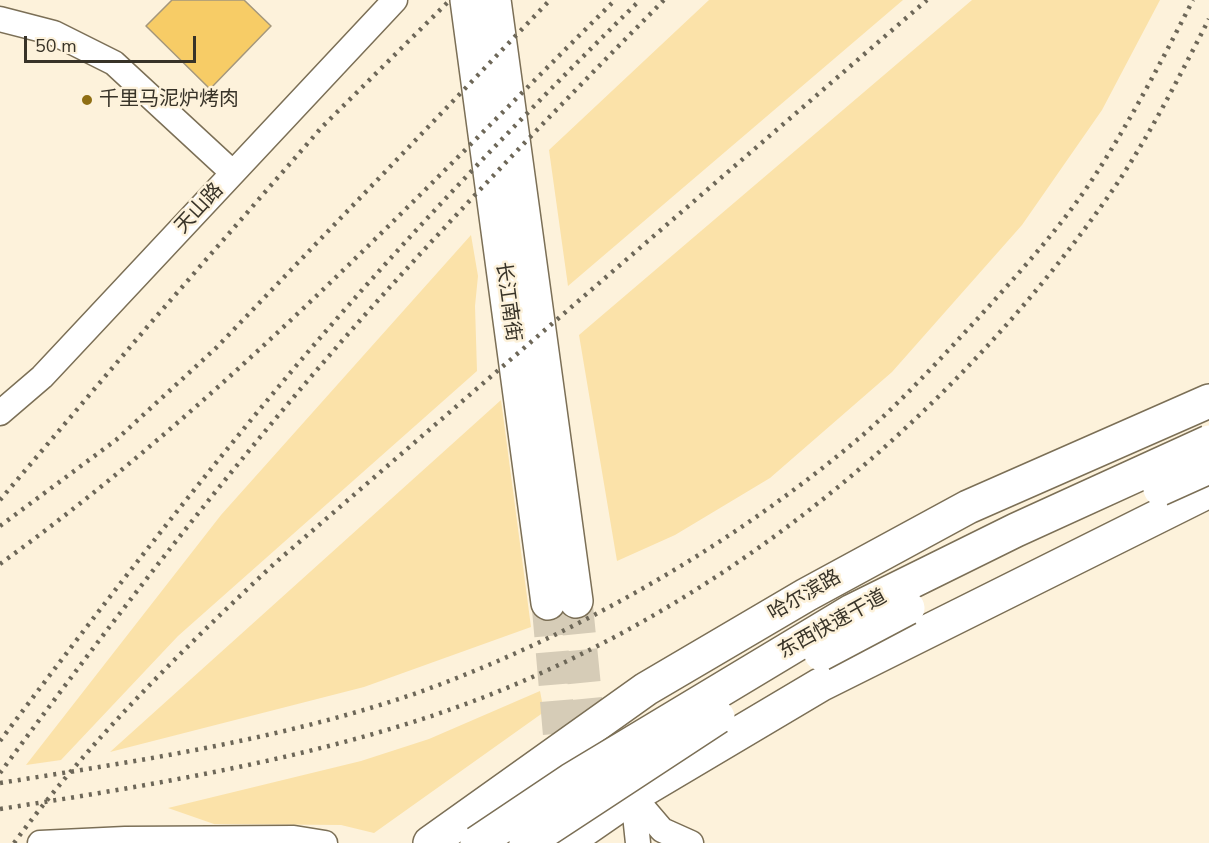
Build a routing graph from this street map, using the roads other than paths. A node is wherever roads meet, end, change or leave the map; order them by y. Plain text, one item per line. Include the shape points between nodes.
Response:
1 (395, 0) edge
2 (466, 0) edge
3 (494, 0) edge
4 (0, 19) edge
5 (233, 173) junction
6 (1209, 401) edge
7 (0, 413) edge
8 (1209, 442) edge
9 (1209, 467) edge
10 (1209, 491) edge
11 (633, 796) junction
12 (40, 843) edge
13 (325, 843) edge
14 (430, 843) edge
15 (477, 843) edge
16 (526, 843) edge
17 (565, 843) edge
18 (638, 843) edge
19 (656, 843) edge
20 (691, 843) edge

1 - 5 street, 天山路
2 - 3 main road, 长江南街 via 562,602
4 - 5 street via 54,33 114,63
5 - 7 street, 天山路 via 42,377
6 - 14 main road, 哈尔滨路 via 968,507 806,595 646,689
8 - 15 main road, 东西快速干道, bridge via 1016,530 852,611 571,780
9 - 16 main road, 东西快速干道, bridge via 1001,558 789,670
10 - 11 main road via 820,685
11 - 17 main road
11 - 18 street
11 - 19 street
11 - 20 street via 662,830
12 - 13 street via 294,838

